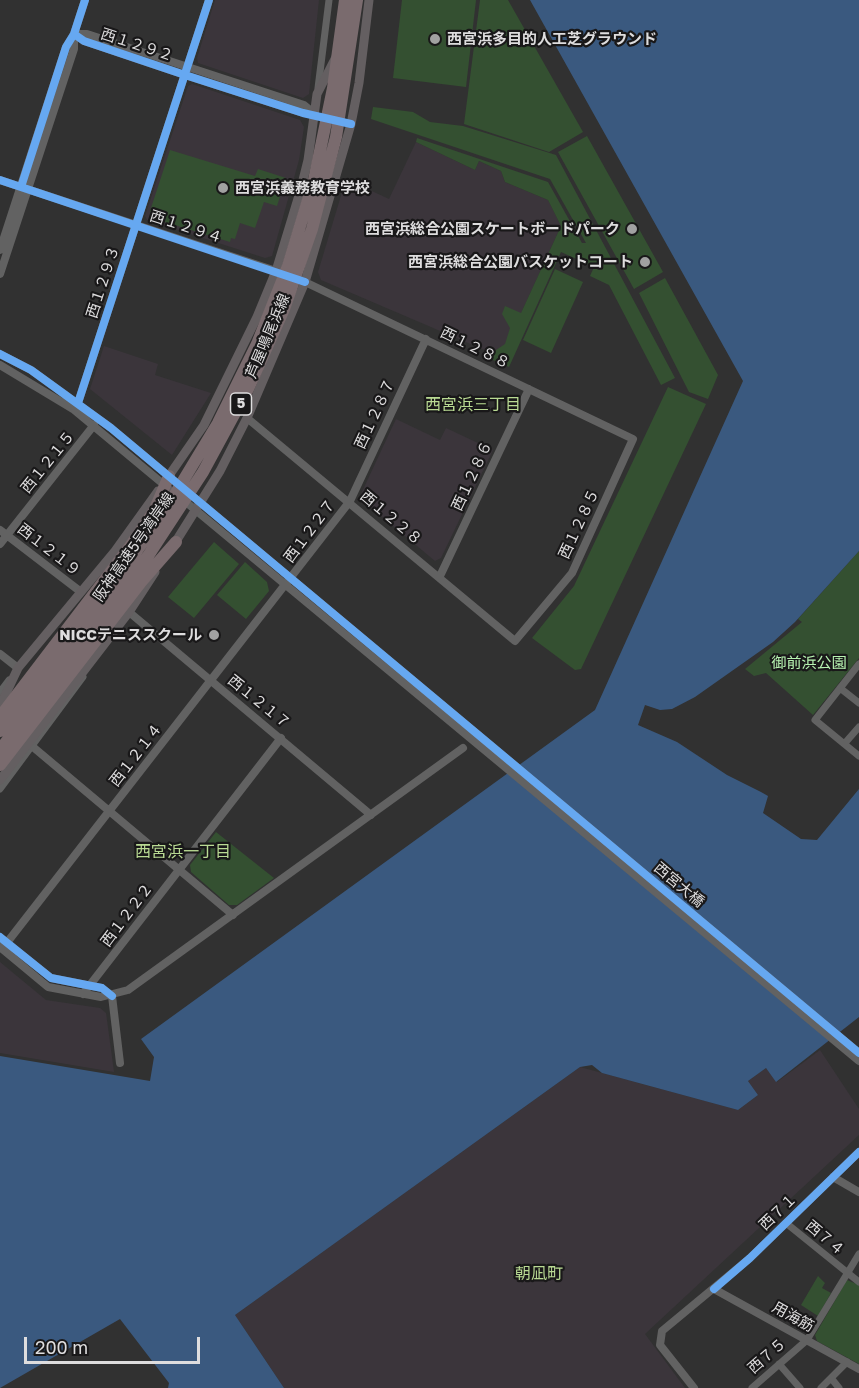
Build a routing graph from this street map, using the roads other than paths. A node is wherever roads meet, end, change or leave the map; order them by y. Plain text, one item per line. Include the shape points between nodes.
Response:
1 (85, 0) edge
2 (209, 0) edge
3 (328, 0) edge
4 (345, 0) edge
5 (357, 0) edge
6 (369, 0) edge
7 (74, 34) junction
8 (186, 71) junction
9 (317, 93) junction
10 (315, 114) junction
11 (351, 124) junction
12 (0, 180) edge
13 (24, 188) junction
14 (136, 225) junction
15 (0, 250) edge
16 (276, 271) junction
17 (0, 274) edge
18 (305, 282) junction
19 (426, 339) junction
20 (0, 354) edge
21 (0, 364) edge
22 (529, 389) junction
23 (78, 402) junction
24 (247, 418) junction
25 (94, 425) junction
26 (633, 439) joint
27 (166, 482) junction
28 (350, 501) junction
29 (199, 507) junction
30 (3, 532) edge
31 (176, 542) junction
32 (0, 544) edge
33 (440, 576) junction
34 (288, 582) junction
35 (81, 592) junction
36 (129, 612) junction
37 (515, 641) joint
38 (0, 654) edge
39 (89, 664) junction
40 (859, 664) edge
41 (18, 668) junction
42 (212, 681) junction
43 (840, 688) junction
44 (0, 692) edge
45 (859, 703) edge
46 (0, 706) edge
47 (0, 717) edge
48 (859, 727) edge
49 (0, 731) edge
50 (280, 738) junction
51 (481, 741) junction
52 (845, 743) junction
53 (33, 747) junction
54 (463, 748) dead end
55 (0, 750) edge
56 (859, 756) edge
57 (0, 765) edge
58 (0, 780) edge
59 (0, 789) edge
60 (109, 812) junction
61 (371, 815) junction
62 (178, 869) junction
63 (233, 915) junction
64 (2, 944) edge
65 (89, 986) junction
66 (83, 994) junction
67 (112, 996) junction
68 (859, 1053) edge
69 (859, 1061) edge
70 (120, 1063) dead end
71 (859, 1152) edge
72 (833, 1177) junction
73 (859, 1192) edge
74 (786, 1223) junction
75 (859, 1254) edge
76 (847, 1274) junction
77 (859, 1282) edge
78 (714, 1289) junction
79 (807, 1340) junction
80 (846, 1362) junction
81 (779, 1364) junction
82 (859, 1369) edge
83 (831, 1378) junction
84 (694, 1388) edge
85 (752, 1388) edge
86 (800, 1388) edge
87 (821, 1388) edge
88 (839, 1388) edge

1 - 7 street
2 - 8 street, 西１２９３
3 - 9 street
4 - 49 highway, 阪神高速5号湾岸線 / 5 via 325,134 302,224 273,306 238,384 194,466 140,548
5 - 55 highway, 阪神高速5号湾岸線 / 5 via 336,137 312,230 284,309 248,390 203,472 148,556
6 - 9 main road, 芦屋鳴尾浜線
6 - 11 main road, 芦屋鳴尾浜線
7 - 8 street, 西１２９２ via 87,34
7 - 13 street via 74,49
8 - 10 street, 西１２９２ via 304,105
8 - 14 street, 西１２９３
9 - 10 main road, 芦屋鳴尾浜線
10 - 11 street
10 - 16 main road, 芦屋鳴尾浜線 via 308,160
11 - 18 main road, 芦屋鳴尾浜線
12 - 13 street, 西１２９４
13 - 14 street, 西１２９４
13 - 15 street
13 - 17 street
14 - 16 street, 西１２９４
14 - 23 street, 西１２９３
16 - 18 main road
16 - 27 main road, 芦屋鳴尾浜線 via 234,369 204,425
18 - 19 street, 西１２８８
18 - 24 main road, 芦屋鳴尾浜線
19 - 22 street, 西１２８８
19 - 28 street, 西１２８７
20 - 23 street
21 - 25 street
22 - 26 street, 西１２８８
22 - 33 street, 西１２８６
23 - 27 street
24 - 28 street, 西１２２８
24 - 29 main road, 芦屋鳴尾浜線
25 - 27 street
25 - 30 street, 西１２１５
26 - 37 street, 西１２８５ via 572,573
27 - 29 street
27 - 35 main road, 芦屋鳴尾浜線
27 - 47 highway via 135,539
28 - 33 street, 西１２２８
28 - 34 street, 西１２２７
29 - 31 main road, 芦屋鳴尾浜線
29 - 34 street
30 - 32 street, 西１２１５
30 - 35 street, 西１２１９
31 - 36 main road, 芦屋鳴尾浜線
31 - 57 highway
33 - 37 street, 西１２２８
34 - 42 street, 西１２１４
34 - 51 street
35 - 41 main road, 芦屋鳴尾浜線
36 - 39 main road, 芦屋鳴尾浜線
36 - 42 street, 西１２１７
38 - 41 street
39 - 53 street via 78,687
39 - 58 main road, 芦屋鳴尾浜線
40 - 43 street
41 - 44 street
41 - 46 main road, 芦屋鳴尾浜線
42 - 50 street, 西１２１７
42 - 60 street, 西１２１４
43 - 45 street
43 - 52 street via 815,720
48 - 52 street
50 - 61 street, 西１２１７
50 - 62 street, 西１２２２
51 - 68 street, 西宮大橋
51 - 69 street, 西宮大橋
52 - 56 street
53 - 59 street
53 - 60 street
54 - 61 street
60 - 62 street
60 - 64 street, 西１２１４
61 - 63 street
62 - 63 street
62 - 65 street, 西１２２２
63 - 67 street via 128,990
64 - 65 street via 51,978
64 - 66 street via 48,987
65 - 66 street, 西１２２２
65 - 67 street via 102,988
66 - 67 street
67 - 70 street
71 - 72 street, 西７１
72 - 73 street
72 - 74 street, 西７１
74 - 76 street, 西７４
74 - 78 street, 西７１
75 - 76 street, 西７５
76 - 77 street, 西７４
76 - 79 street, 西７５
78 - 79 street, 用海筋
78 - 84 street, 西７１ via 662,1331 659,1339
79 - 80 street, 用海筋
79 - 81 street, 西７５
80 - 82 street, 用海筋
80 - 83 street
81 - 85 street, 西７５
81 - 86 street
83 - 87 street
83 - 88 street

